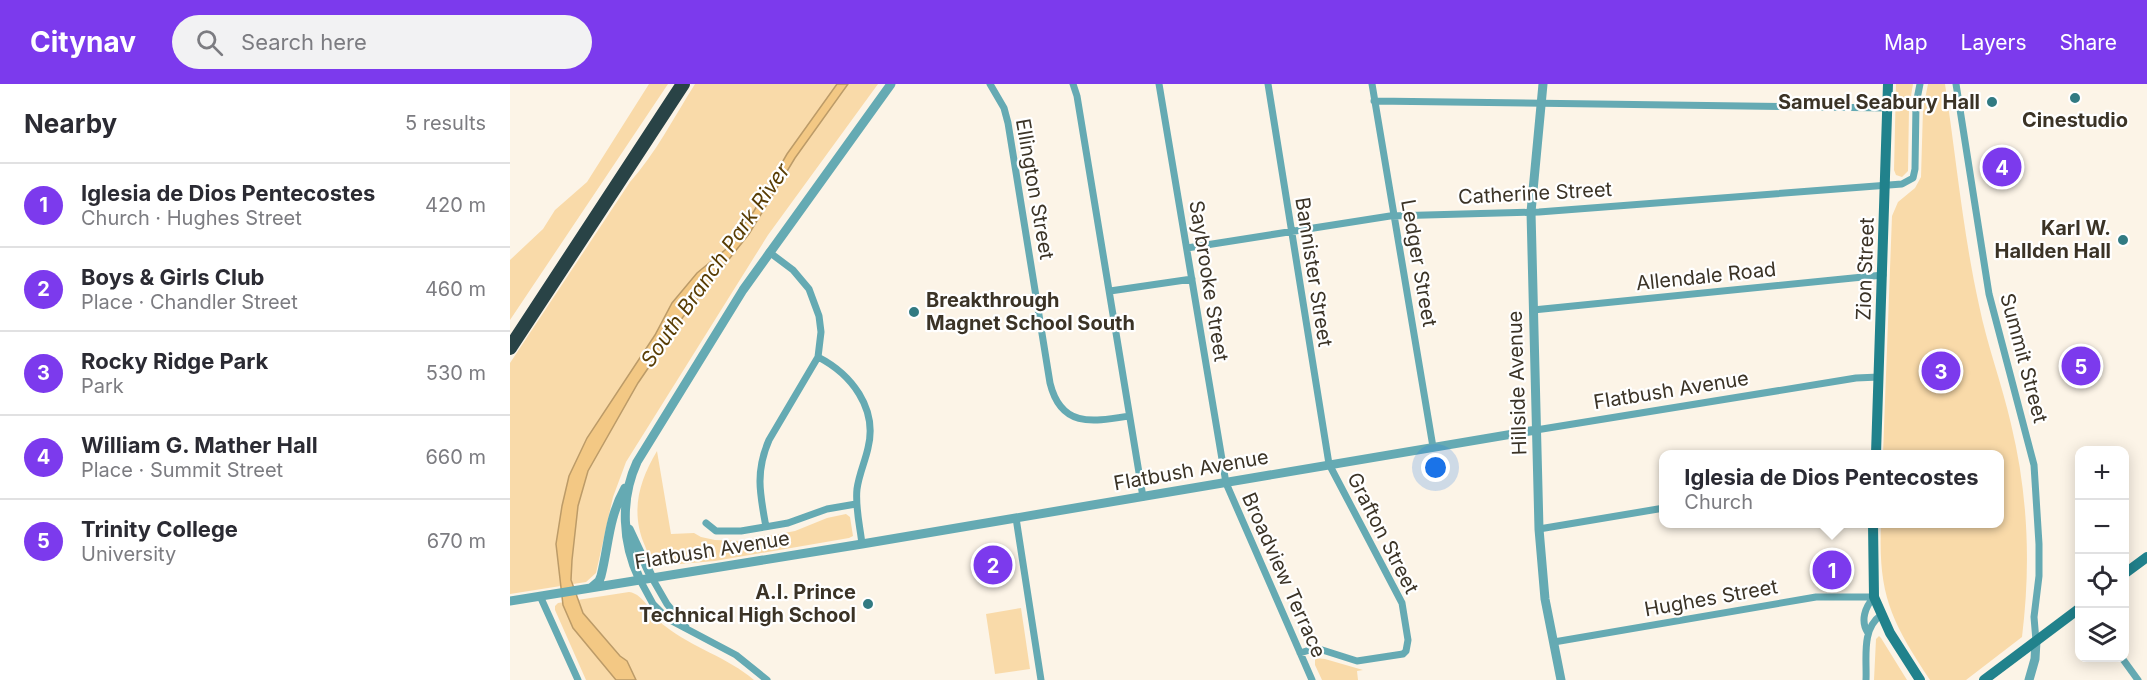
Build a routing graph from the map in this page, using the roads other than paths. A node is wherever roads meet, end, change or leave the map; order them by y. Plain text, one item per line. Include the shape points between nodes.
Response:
1 (675, 84) edge
2 (683, 84) edge
3 (891, 84) edge
4 (990, 84) edge
5 (1073, 84) edge
6 (1160, 84) edge
7 (1268, 84) edge
8 (1372, 84) edge
9 (1543, 84) edge
10 (1888, 84) edge
11 (1920, 84) edge
12 (1956, 84) edge
13 (1374, 102) junction
14 (1540, 104) junction
15 (1888, 108) junction
16 (1886, 186) junction
17 (1531, 212) junction
18 (1394, 216) junction
19 (1291, 232) junction
20 (1187, 248) junction
21 (769, 252) junction
22 (1883, 275) junction
23 (1192, 279) junction
24 (1110, 291) junction
25 (1533, 310) junction
26 (510, 335) edge
27 (510, 348) edge
28 (818, 357) junction
29 (1879, 377) junction
30 (1129, 416) junction
31 (1536, 430) junction
32 (1433, 447) junction
33 (1876, 450) edge
34 (1329, 464) junction
35 (1226, 483) junction
36 (628, 484) junction
37 (1143, 497) junction
38 (856, 504) junction
39 (1659, 509) edge
40 (1016, 518) junction
41 (626, 523) junction
42 (706, 523) dead end
43 (766, 527) junction
44 (1873, 528) edge
45 (1539, 529) junction
46 (862, 544) junction
47 (2147, 557) edge
48 (2129, 570) edge
49 (652, 578) junction
50 (639, 580) junction
51 (590, 588) junction
52 (540, 596) junction
53 (1874, 597) junction
54 (510, 601) edge
55 (2075, 611) edge
56 (1881, 615) junction
57 (688, 629) junction
58 (1868, 633) junction
59 (2036, 641) junction
60 (1554, 642) junction
61 (1300, 654) junction
62 (2125, 662) edge
63 (578, 680) edge
64 (768, 680) edge
65 (1041, 680) edge
66 (1312, 680) edge
67 (1561, 680) edge
68 (1866, 680) edge
69 (1920, 680) edge
70 (1984, 680) edge
71 (2029, 680) edge
72 (2138, 680) edge

1 - 26 highway
2 - 27 highway
3 - 21 street
4 - 30 street, Ellington Street via 1008,123 1055,399 1061,409 1075,418 1104,420
5 - 24 street
6 - 20 street, Saybrooke Street
7 - 19 street, Bannister Street
8 - 13 street, Ledger Street
9 - 14 street, Hillside Avenue
10 - 15 main road, Zion Street
11 - 16 street, Catherine Street via 1914,174 1907,183
12 - 59 street, Summit Street via 1989,294 2034,465 2039,544
13 - 14 street
13 - 18 street, Ledger Street
14 - 15 street
14 - 17 street, Hillside Avenue
15 - 16 main road, Zion Street
16 - 17 street, Catherine Street
16 - 22 main road, Zion Street
17 - 18 street, Catherine Street
17 - 25 street, Hillside Avenue
18 - 19 street, Catherine Street
18 - 32 street, Ledger Street
19 - 20 street, Catherine Street
19 - 34 street, Bannister Street
20 - 23 street, Saybrooke Street
21 - 28 street via 793,270 809,289 819,316
21 - 36 street via 654,434
22 - 25 street, Allendale Road
22 - 29 main road, Zion Street
23 - 24 street
23 - 35 street, Saybrooke Street
24 - 30 street
25 - 31 street, Hillside Avenue
28 - 38 street via 857,389 869,420 869,446
28 - 43 street via 763,452 759,475
29 - 31 street, Flatbush Avenue
29 - 33 main road, Zion Street
30 - 37 street
31 - 32 street, Flatbush Avenue
31 - 45 street, Hillside Avenue
32 - 34 street, Flatbush Avenue
34 - 35 street, Flatbush Avenue
34 - 61 street, Grafton Street via 1402,603 1408,645 1398,655 1361,661 1316,648
35 - 37 street, Flatbush Avenue
35 - 61 street, Broadview Terrace
36 - 41 street
36 - 51 street via 609,528 601,576
37 - 40 street, Flatbush Avenue
38 - 43 street
38 - 46 street
39 - 45 street
40 - 46 street, Flatbush Avenue
40 - 65 street
41 - 49 street
41 - 50 street via 628,548
42 - 43 street via 722,532
44 - 53 main road
45 - 60 street, Hillside Avenue via 1545,598
46 - 49 street, Flatbush Avenue
47 - 48 main road
49 - 50 street, Flatbush Avenue
49 - 57 street
50 - 51 street, Flatbush Avenue
50 - 57 street via 659,612
51 - 52 street, Flatbush Avenue
52 - 54 street, Flatbush Avenue
52 - 63 street
53 - 56 main road
53 - 58 street via 1865,611 1864,628
53 - 60 street, Hughes Street via 1816,597
55 - 59 main road
56 - 58 street
56 - 69 main road
57 - 64 street via 736,655
58 - 68 street
59 - 70 main road
59 - 71 street
60 - 67 street, Hillside Avenue
61 - 66 street, Broadview Terrace
62 - 72 street

